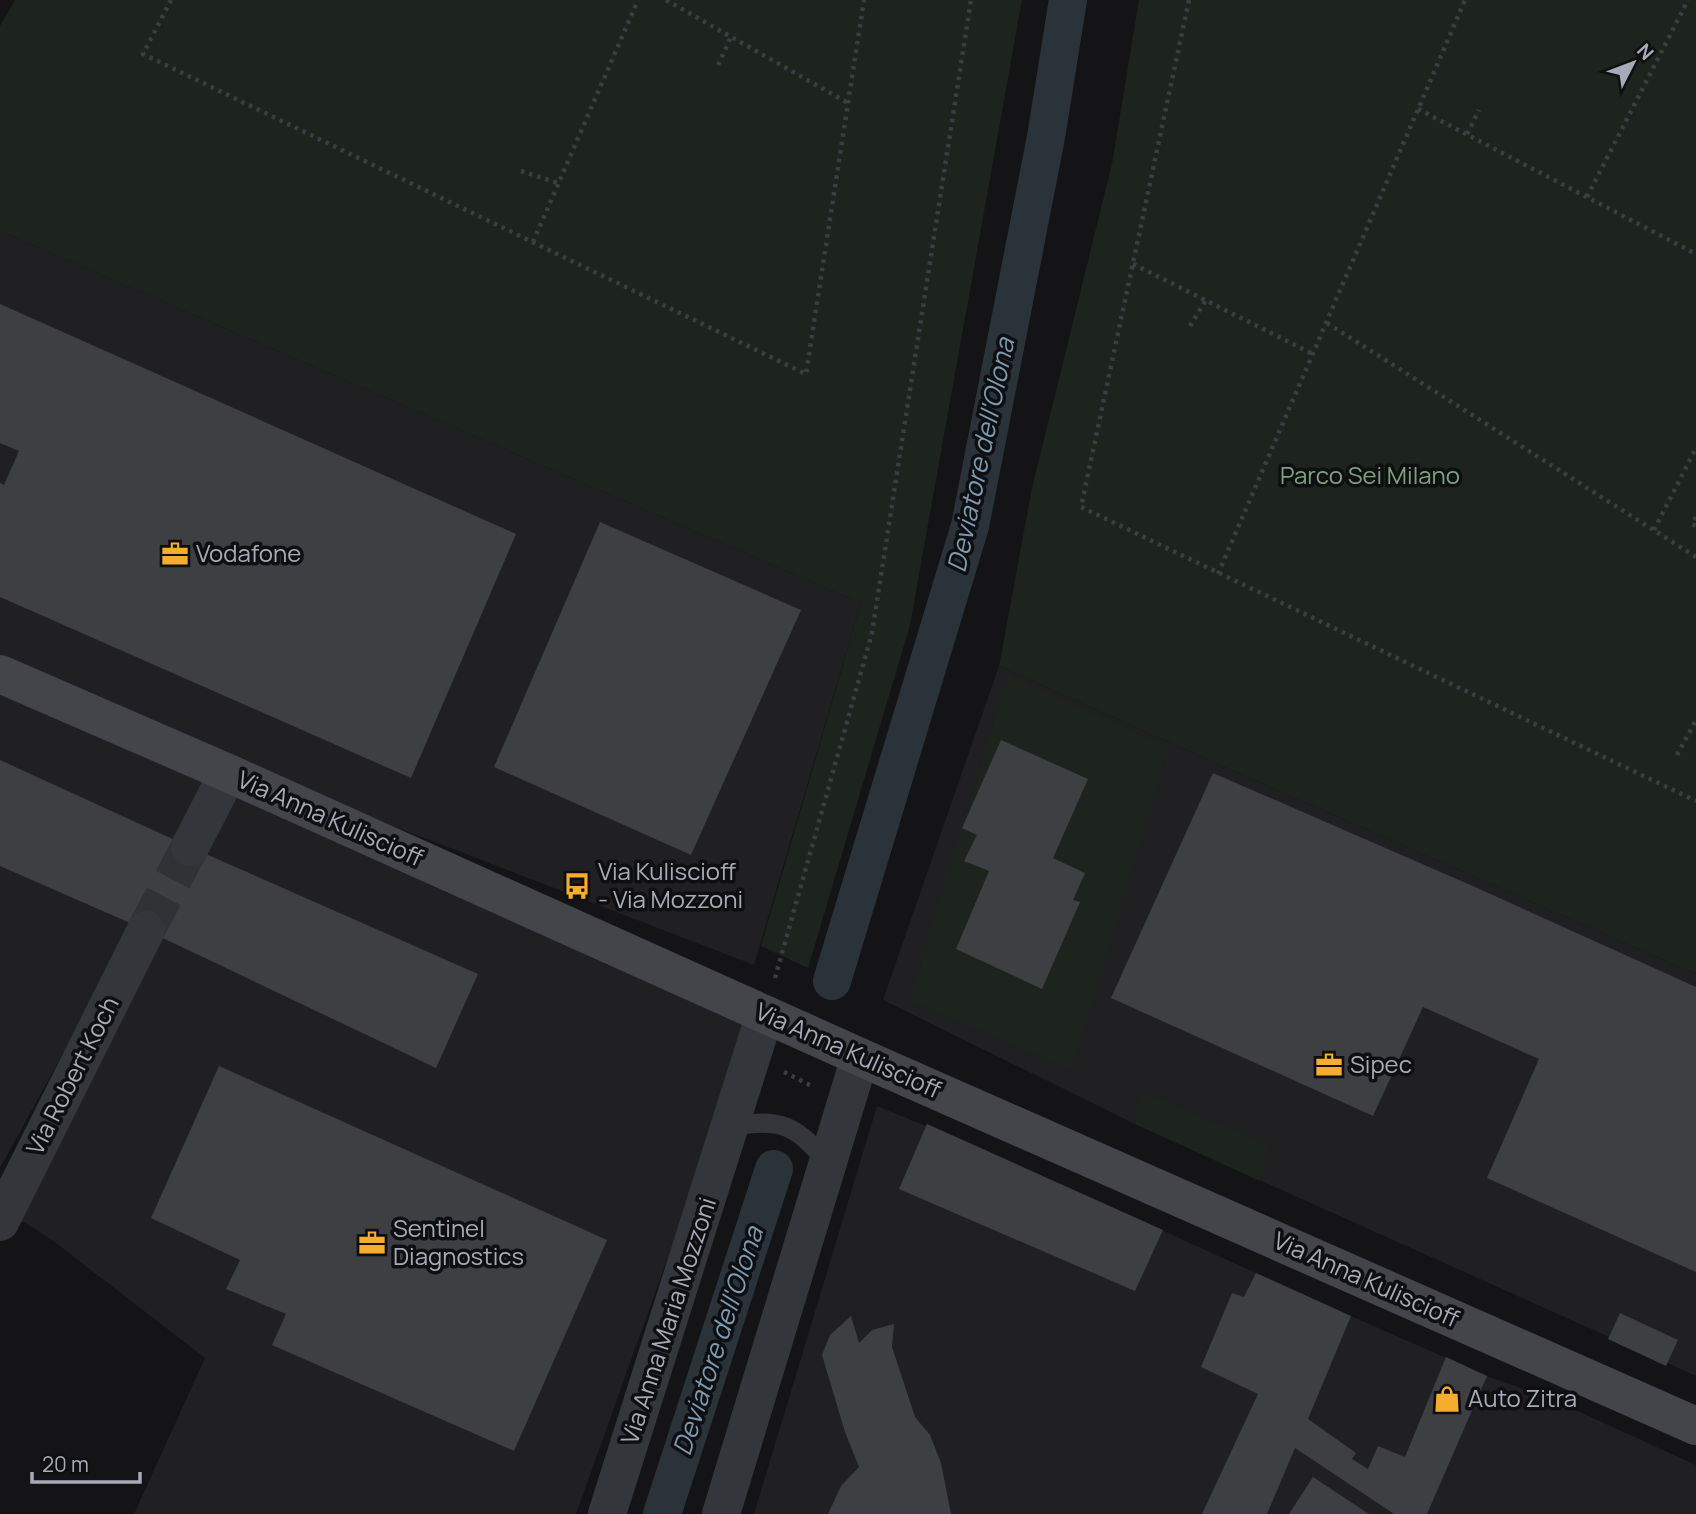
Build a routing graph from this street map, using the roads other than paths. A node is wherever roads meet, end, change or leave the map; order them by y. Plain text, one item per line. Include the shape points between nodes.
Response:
1 (0, 674) edge
2 (228, 773) junction
3 (190, 847) tunnel mouth
4 (146, 930) tunnel mouth
5 (765, 1014) junction
6 (860, 1057) junction
7 (730, 1127) junction
8 (828, 1164) junction
9 (0, 1222) edge
10 (1696, 1426) edge
11 (607, 1514) edge
12 (721, 1514) edge

1 - 2 street, Via Anna Kuliscioff
2 - 3 street
2 - 5 street, Via Anna Kuliscioff
4 - 9 street, Via Robert Koch
5 - 6 street, Via Anna Kuliscioff
5 - 7 street, Via Anna Maria Mozzoni
6 - 8 street
6 - 10 street, Via Anna Kuliscioff
7 - 8 lane via 778,1124 813,1145
7 - 11 street, Via Anna Maria Mozzoni
8 - 12 street

